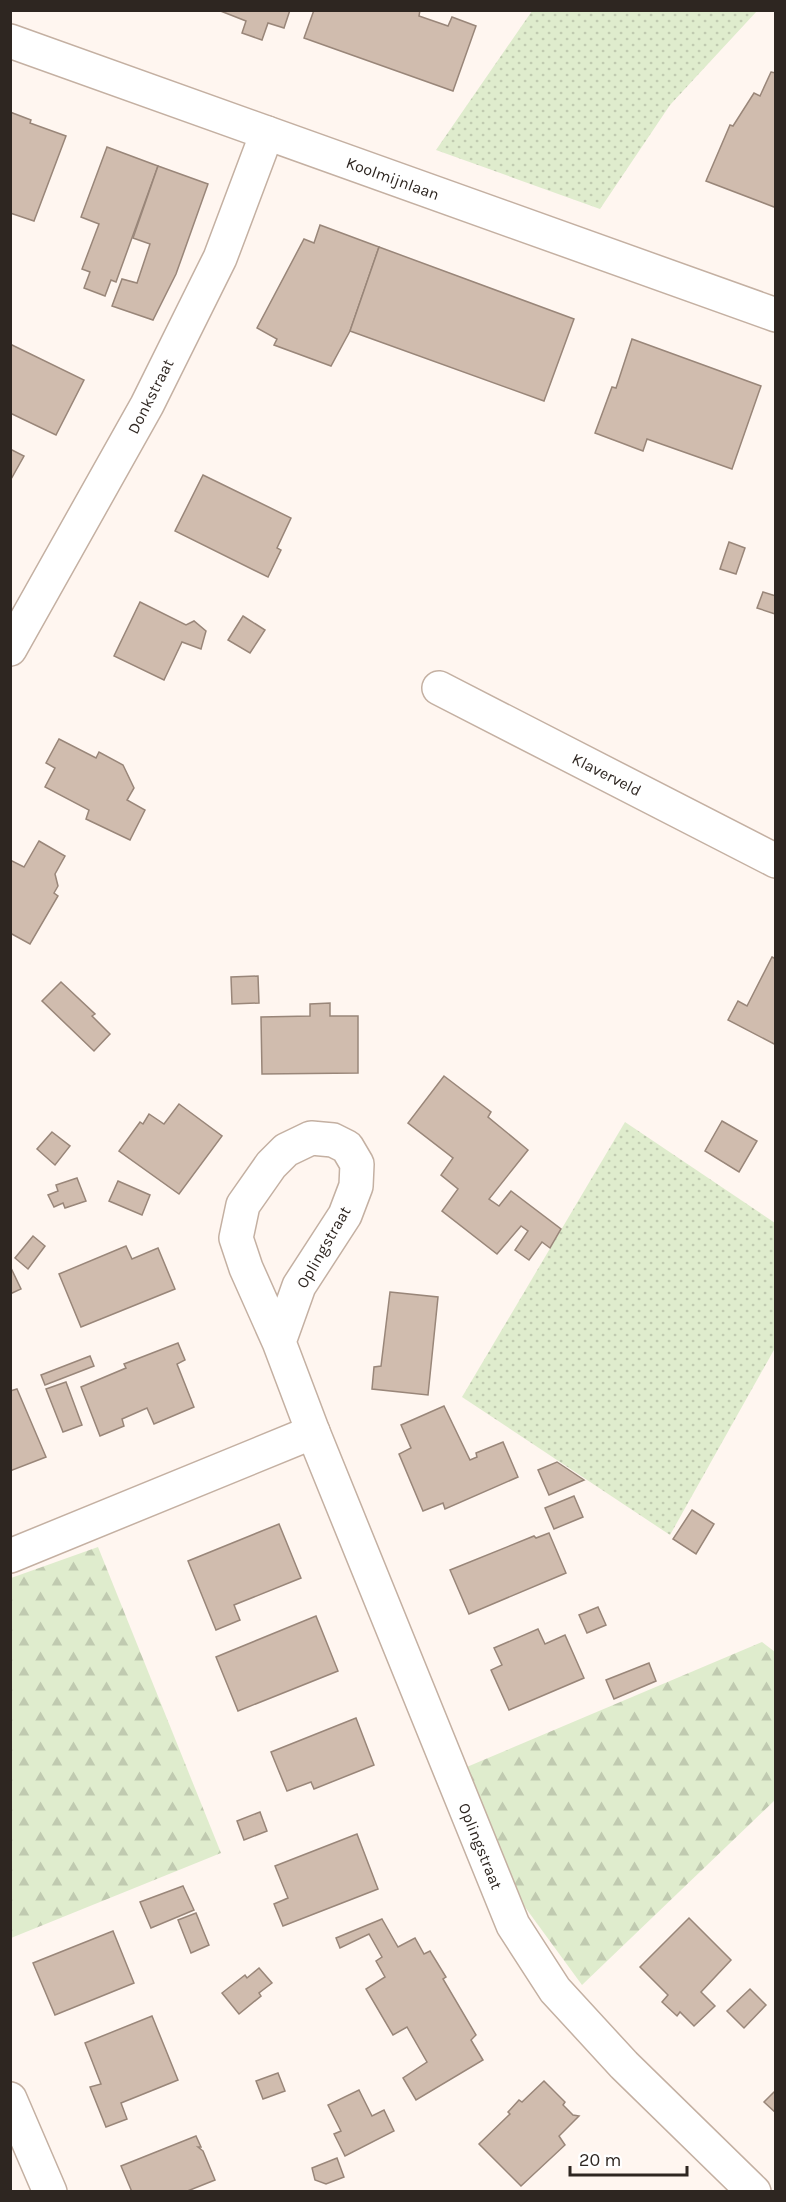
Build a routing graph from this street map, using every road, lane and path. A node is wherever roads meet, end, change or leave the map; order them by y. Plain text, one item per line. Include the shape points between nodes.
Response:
1 (10, 41) edge
2 (267, 133) junction
3 (776, 315) edge
4 (10, 649) edge
5 (439, 688) dead end
6 (776, 861) edge
7 (279, 1342) junction
8 (313, 1432) junction
9 (10, 1556) edge
10 (10, 2099) edge
11 (50, 2192) edge
12 (754, 2192) edge

1 - 2 street, Koolmijnlaan
2 - 3 street, Koolmijnlaan
2 - 4 street, Donkstraat via 220,258 152,395
5 - 6 street, Klaverveld
7 - 7 street, Oplingstraat via 236,1238 243,1205 286,1150 311,1138 333,1140 346,1147 357,1164 356,1186 345,1215 299,1286
7 - 8 street, Oplingstraat
8 - 9 street
8 - 12 street, Oplingstraat via 513,1925 555,1990 624,2065
10 - 11 street

